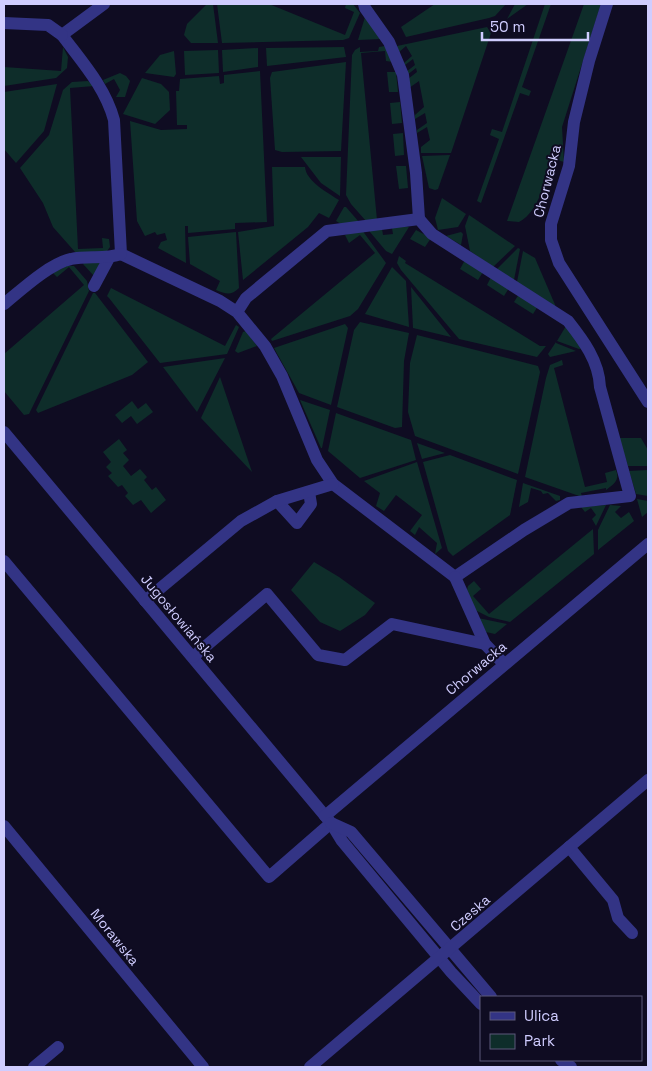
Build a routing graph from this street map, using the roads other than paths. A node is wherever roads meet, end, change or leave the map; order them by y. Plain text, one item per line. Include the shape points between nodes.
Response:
1 (104, 4) edge
2 (364, 4) edge
3 (607, 4) edge
4 (4, 23) edge
5 (62, 35) junction
6 (418, 219) junction
7 (115, 256) junction
8 (94, 286) dead end
9 (4, 304) edge
10 (237, 312) junction
11 (648, 402) edge
12 (4, 432) edge
13 (333, 484) junction
14 (309, 492) junction
15 (277, 501) junction
16 (648, 544) edge
17 (4, 561) edge
18 (455, 577) junction
19 (145, 601) junction
20 (485, 644) junction
21 (193, 657) junction
22 (504, 664) junction
23 (648, 780) edge
24 (328, 819) junction
25 (4, 826) edge
26 (570, 847) junction
27 (396, 886) junction
28 (386, 894) junction
29 (632, 933) dead end
30 (450, 950) junction
31 (439, 958) junction
32 (490, 996) edge
33 (480, 1003) edge
34 (58, 1047) dead end
35 (34, 1067) edge
36 (202, 1067) edge
37 (310, 1067) edge

1 - 5 street
2 - 6 street via 389,42 403,75 416,173
3 - 11 street, Chorwacka via 574,122 569,166 551,224 551,240 559,263
4 - 5 street via 48,25
5 - 7 street via 95,78 114,120
6 - 10 street via 327,231 246,298
6 - 18 street via 432,234 568,321 577,332 600,372 600,387 630,496 569,503
7 - 8 street
7 - 9 street via 70,259 45,272
7 - 10 street via 220,301
10 - 13 street via 265,346 282,376 317,460
12 - 19 street, Jugosłowiańska
13 - 14 street
13 - 18 street
14 - 15 street
14 - 15 street via 311,504 297,523
15 - 19 street via 241,521
16 - 22 street, Chorwacka
17 - 24 street via 268,877
18 - 20 street
19 - 21 street, Jugosłowiańska
20 - 21 street via 392,624 345,660 318,655 267,594
20 - 22 street
21 - 24 street, Jugosłowiańska
22 - 24 street, Chorwacka
23 - 26 street, Czeska
24 - 27 street, Jugosłowiańska via 351,832
24 - 28 street, Jugosłowiańska
25 - 36 street, Morawska
26 - 29 street via 613,900 618,918
26 - 30 street, Czeska
27 - 28 street
27 - 30 street, Jugosłowiańska
28 - 31 street, Jugosłowiańska
30 - 31 street, Czeska
30 - 32 street, Jugosłowiańska
31 - 33 street, Jugosłowiańska
31 - 37 street, Czeska
34 - 35 street

